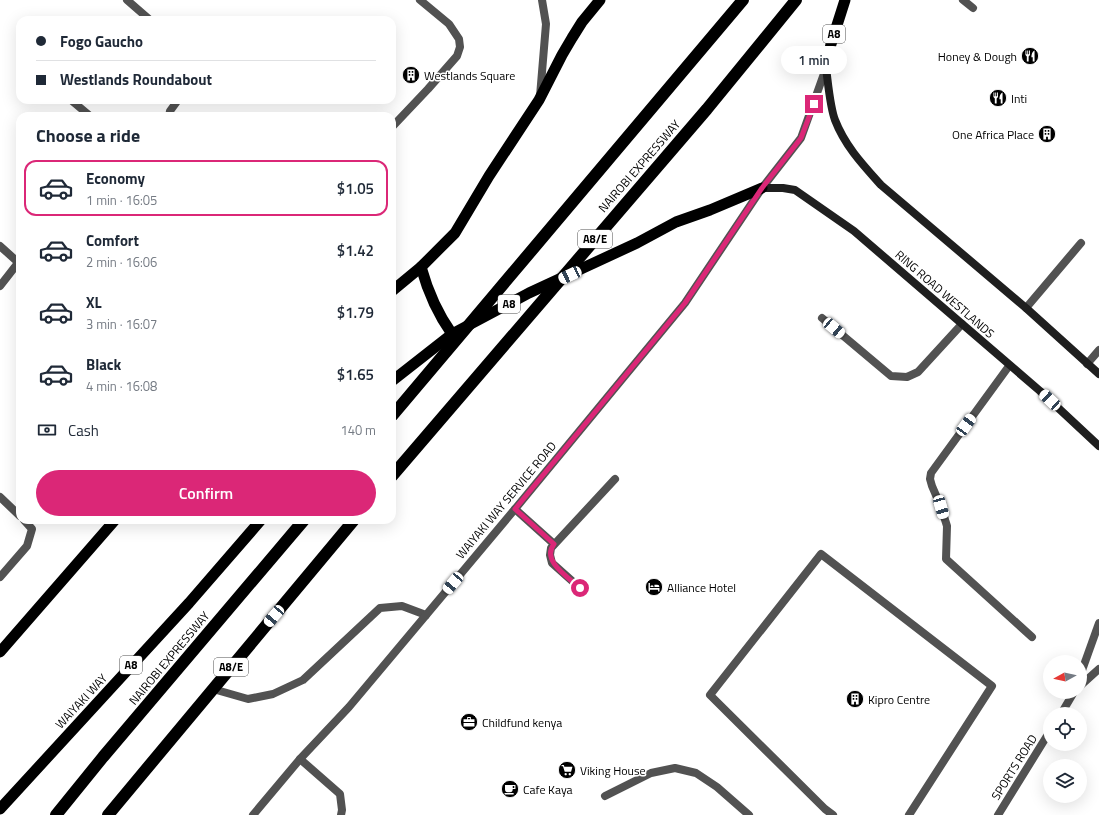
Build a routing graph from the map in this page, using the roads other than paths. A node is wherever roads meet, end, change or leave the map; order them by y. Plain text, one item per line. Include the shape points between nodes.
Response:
1 (127, 0) edge
2 (420, 0) edge
3 (542, 0) edge
4 (600, 0) edge
5 (743, 0) edge
6 (796, 0) edge
7 (845, 0) edge
8 (963, 0) edge
9 (974, 8) dead end
10 (145, 16) edge
11 (826, 68) junction
12 (539, 100) junction
13 (76, 104) edge
14 (85, 112) edge
15 (396, 123) edge
16 (762, 188) junction
17 (1081, 243) dead end
18 (0, 246) edge
19 (16, 261) edge
20 (16, 267) edge
21 (421, 267) junction
22 (0, 286) edge
23 (396, 288) edge
24 (1026, 308) junction
25 (822, 318) dead end
26 (962, 324) junction
27 (452, 334) junction
28 (1099, 350) edge
29 (1087, 364) junction
30 (1009, 366) junction
31 (1099, 374) edge
32 (396, 378) edge
33 (396, 411) edge
34 (1099, 446) edge
35 (396, 471) edge
36 (615, 479) dead end
37 (0, 497) edge
38 (515, 509) junction
39 (16, 512) edge
40 (28, 524) edge
41 (112, 524) edge
42 (258, 524) edge
43 (301, 524) edge
44 (351, 524) edge
45 (554, 544) junction
46 (0, 577) edge
47 (580, 588) dead end
48 (426, 615) junction
49 (1099, 623) edge
50 (1032, 637) dead end
51 (0, 652) edge
52 (1087, 656) edge
53 (1099, 670) edge
54 (1087, 680) edge
55 (213, 689) junction
56 (1043, 743) edge
57 (300, 759) junction
58 (605, 796) dead end
59 (0, 809) edge
60 (56, 815) edge
61 (108, 815) edge
62 (253, 815) edge
63 (341, 815) edge
64 (749, 815) edge
65 (833, 815) edge
66 (909, 815) edge
67 (999, 815) edge

1 - 10 street
2 - 15 street via 449,24 459,39 460,47 457,56
3 - 12 street via 546,24
4 - 12 highway via 582,22
5 - 33 highway
6 - 35 highway, NAIROBI EXPRESSWAY / A8/E
7 - 11 highway, A8
8 - 9 street
11 - 16 street, A8 via 801,138
11 - 24 main road via 834,119 847,145 863,165 881,186
12 - 21 highway via 455,233
13 - 14 street
16 - 26 main road, RING ROAD WESTLANDS via 795,190 807,198 854,231
16 - 27 highway, A8 via 676,222 529,293
16 - 38 street, WAIYAKI WAY SERVICE ROAD via 685,303
17 - 24 street
18 - 19 street
20 - 22 street
21 - 23 highway
21 - 27 highway via 426,286 440,317
24 - 29 main road
25 - 26 street via 891,376 907,377 918,372
26 - 30 main road, RING ROAD WESTLANDS
27 - 32 highway, A8
28 - 29 street
29 - 31 main road
30 - 34 main road, RING ROAD WESTLANDS
30 - 50 street via 931,473 930,479 946,526 946,559
36 - 45 street
37 - 39 street
38 - 45 street
38 - 48 street, WAIYAKI WAY SERVICE ROAD
40 - 46 street via 32,529 27,546
41 - 51 highway
42 - 59 highway, WAIYAKI WAY / A8 via 189,603
43 - 60 highway, NAIROBI EXPRESSWAY
44 - 55 highway, A8/E
45 - 47 street via 550,555 552,563
48 - 55 street via 402,606 380,608 303,680 273,694 248,699
48 - 57 street, WAIYAKI WAY SERVICE ROAD via 349,707
49 - 52 street
53 - 54 street
55 - 61 highway, A8/E
56 - 67 street, SPORTS ROAD
57 - 62 street, WAIYAKI WAY SERVICE ROAD
57 - 63 street via 340,794
58 - 64 street via 651,773 675,768 696,773 717,787
65 - 66 street via 710,695 821,554 992,686

